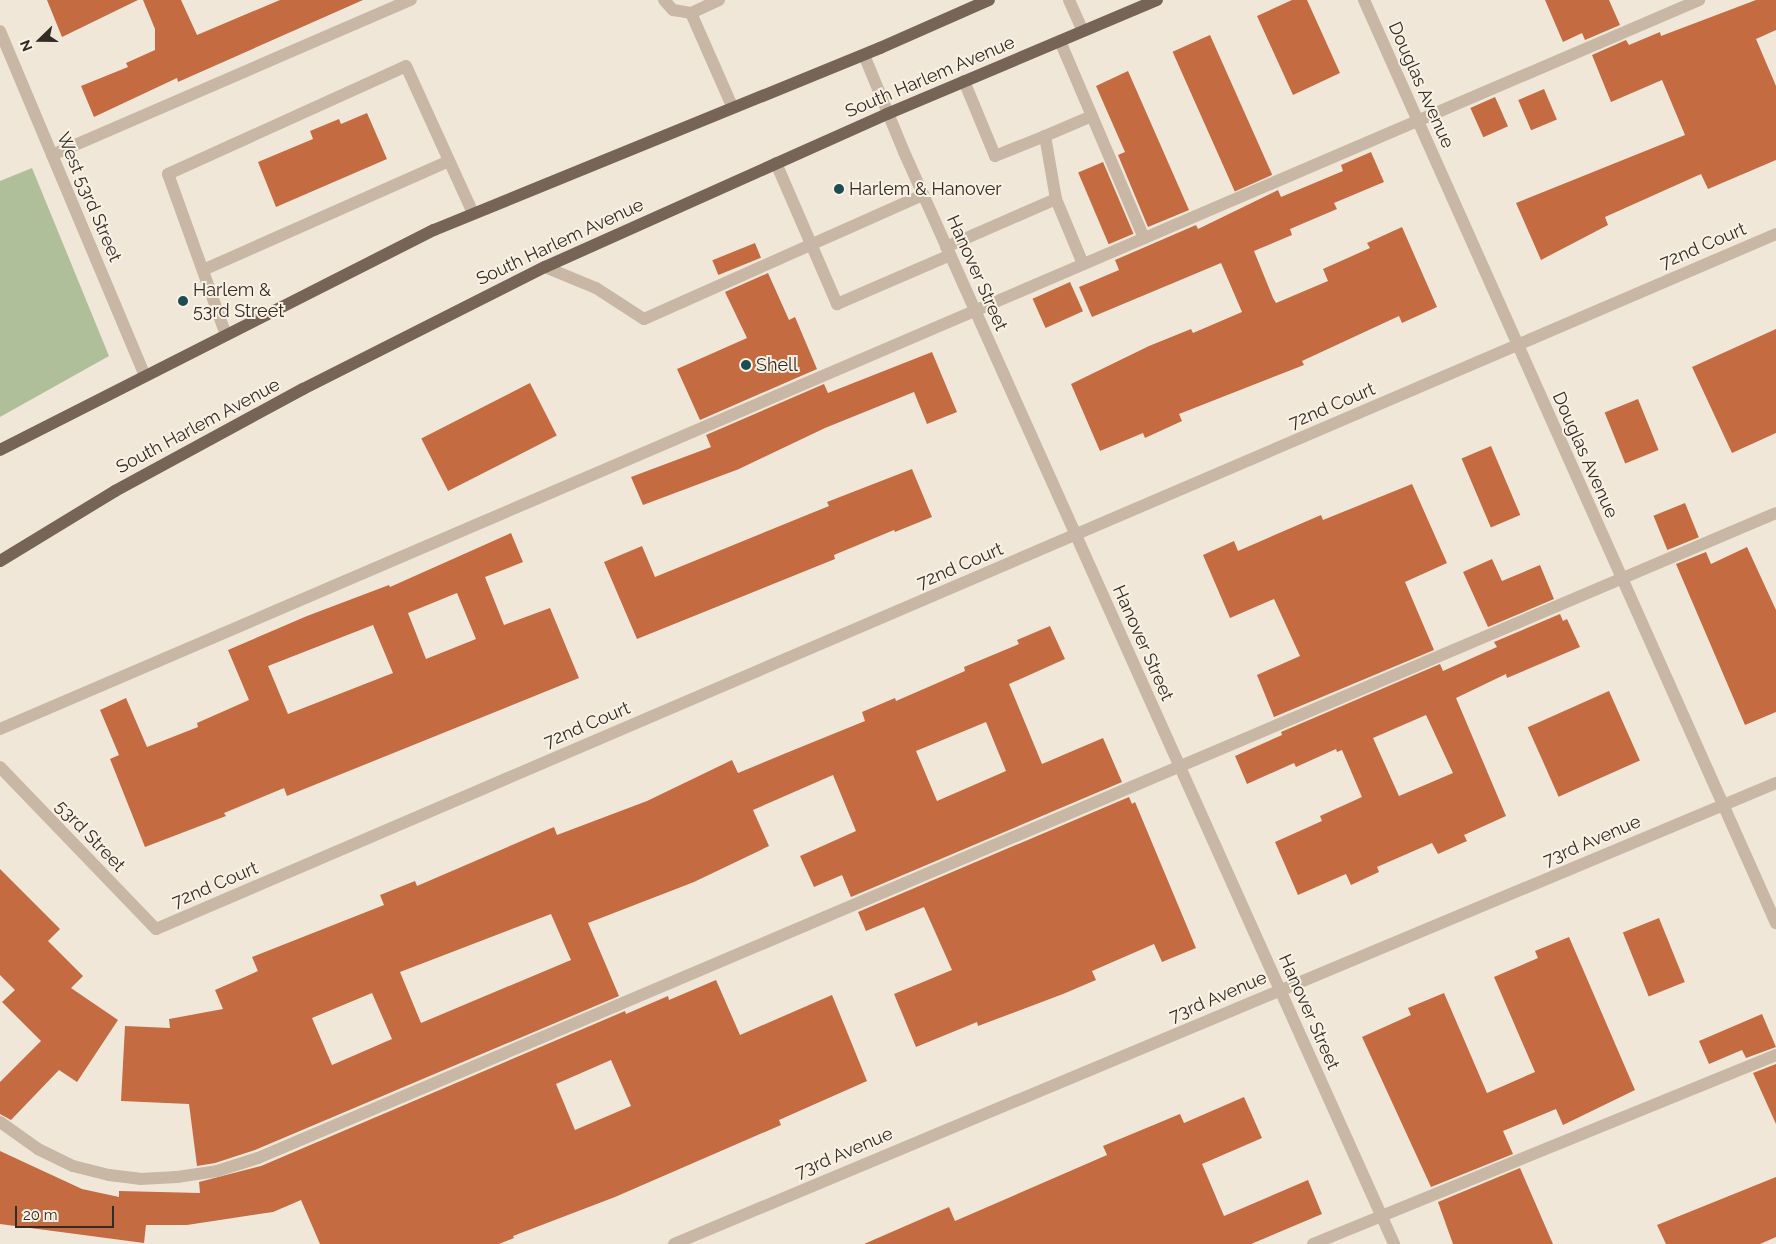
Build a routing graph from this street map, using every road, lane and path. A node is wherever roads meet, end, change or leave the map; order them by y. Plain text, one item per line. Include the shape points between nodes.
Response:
1 (412, 0) edge
2 (664, 0) edge
3 (719, 0) edge
4 (989, 0) edge
5 (1070, 0) edge
6 (1157, 0) edge
7 (1364, 0) edge
8 (1699, 0) edge
9 (691, 12) junction
10 (0, 31) edge
11 (1083, 31) junction
12 (1060, 41) junction
13 (864, 54) junction
14 (964, 81) junction
15 (732, 106) junction
16 (887, 114) junction
17 (1092, 116) junction
18 (1418, 120) junction
19 (1045, 136) junction
20 (52, 155) junction
21 (449, 161) junction
22 (776, 163) junction
23 (923, 195) junction
24 (1056, 200) junction
25 (473, 213) junction
26 (1776, 234) edge
27 (1144, 238) junction
28 (811, 243) junction
29 (948, 251) junction
30 (1083, 264) junction
31 (545, 267) junction
32 (203, 270) junction
33 (975, 310) junction
34 (226, 335) junction
35 (1518, 345) junction
36 (145, 376) junction
37 (0, 450) edge
38 (1776, 513) edge
39 (1076, 536) junction
40 (0, 561) edge
41 (1621, 579) junction
42 (0, 729) edge
43 (1179, 766) junction
44 (0, 767) edge
45 (1776, 783) edge
46 (1722, 805) junction
47 (1776, 923) edge
48 (156, 929) joint
49 (1280, 990) junction
50 (1776, 1055) edge
51 (0, 1122) edge
52 (1381, 1215) junction
53 (674, 1244) edge
54 (1313, 1244) edge
55 (1394, 1244) edge

1 - 20 street
2 - 9 street via 673,10
3 - 9 street
4 - 13 main road
5 - 11 street
6 - 11 main road, South Harlem Avenue
7 - 18 street, Douglas Avenue
8 - 18 street
9 - 15 street
10 - 20 street, West 53rd Street
11 - 12 main road, South Harlem Avenue
12 - 14 main road, South Harlem Avenue
12 - 17 street
13 - 15 main road
13 - 16 street, Hanover Street
14 - 16 main road, South Harlem Avenue
14 - 19 street via 996,156
15 - 25 main road
16 - 22 main road, South Harlem Avenue
16 - 23 street, Hanover Street
17 - 19 street
17 - 27 street
18 - 27 street
18 - 35 street, Douglas Avenue
19 - 24 street
20 - 36 street, West 53rd Street
21 - 25 street
21 - 32 street
21 - 32 street via 406,66 168,174
22 - 28 street
22 - 31 main road, South Harlem Avenue
23 - 28 street
23 - 29 street, Hanover Street
24 - 29 street
24 - 30 street
25 - 34 main road
26 - 35 street, 72nd Court
27 - 30 street
28 - 29 street via 837,304
28 - 31 street via 644,319 596,288
29 - 33 street, Hanover Street
30 - 33 street
31 - 40 main road, South Harlem Avenue via 303,390 115,491
32 - 34 street
33 - 39 street, Hanover Street
33 - 42 street
34 - 36 main road
35 - 39 street, 72nd Court
35 - 41 street, Douglas Avenue
36 - 37 main road
38 - 41 street
39 - 43 street, Hanover Street
39 - 48 street, 72nd Court
41 - 43 street
41 - 46 street, Douglas Avenue
43 - 49 street, Hanover Street
43 - 51 street via 258,1158 217,1171 140,1179 109,1175 73,1166 38,1149
44 - 48 street, 53rd Street
45 - 46 street, 73rd Avenue
46 - 47 street, Douglas Avenue
46 - 49 street, 73rd Avenue
49 - 52 street, Hanover Street
49 - 53 street, 73rd Avenue
50 - 52 street
52 - 54 street
52 - 55 street, Hanover Street

